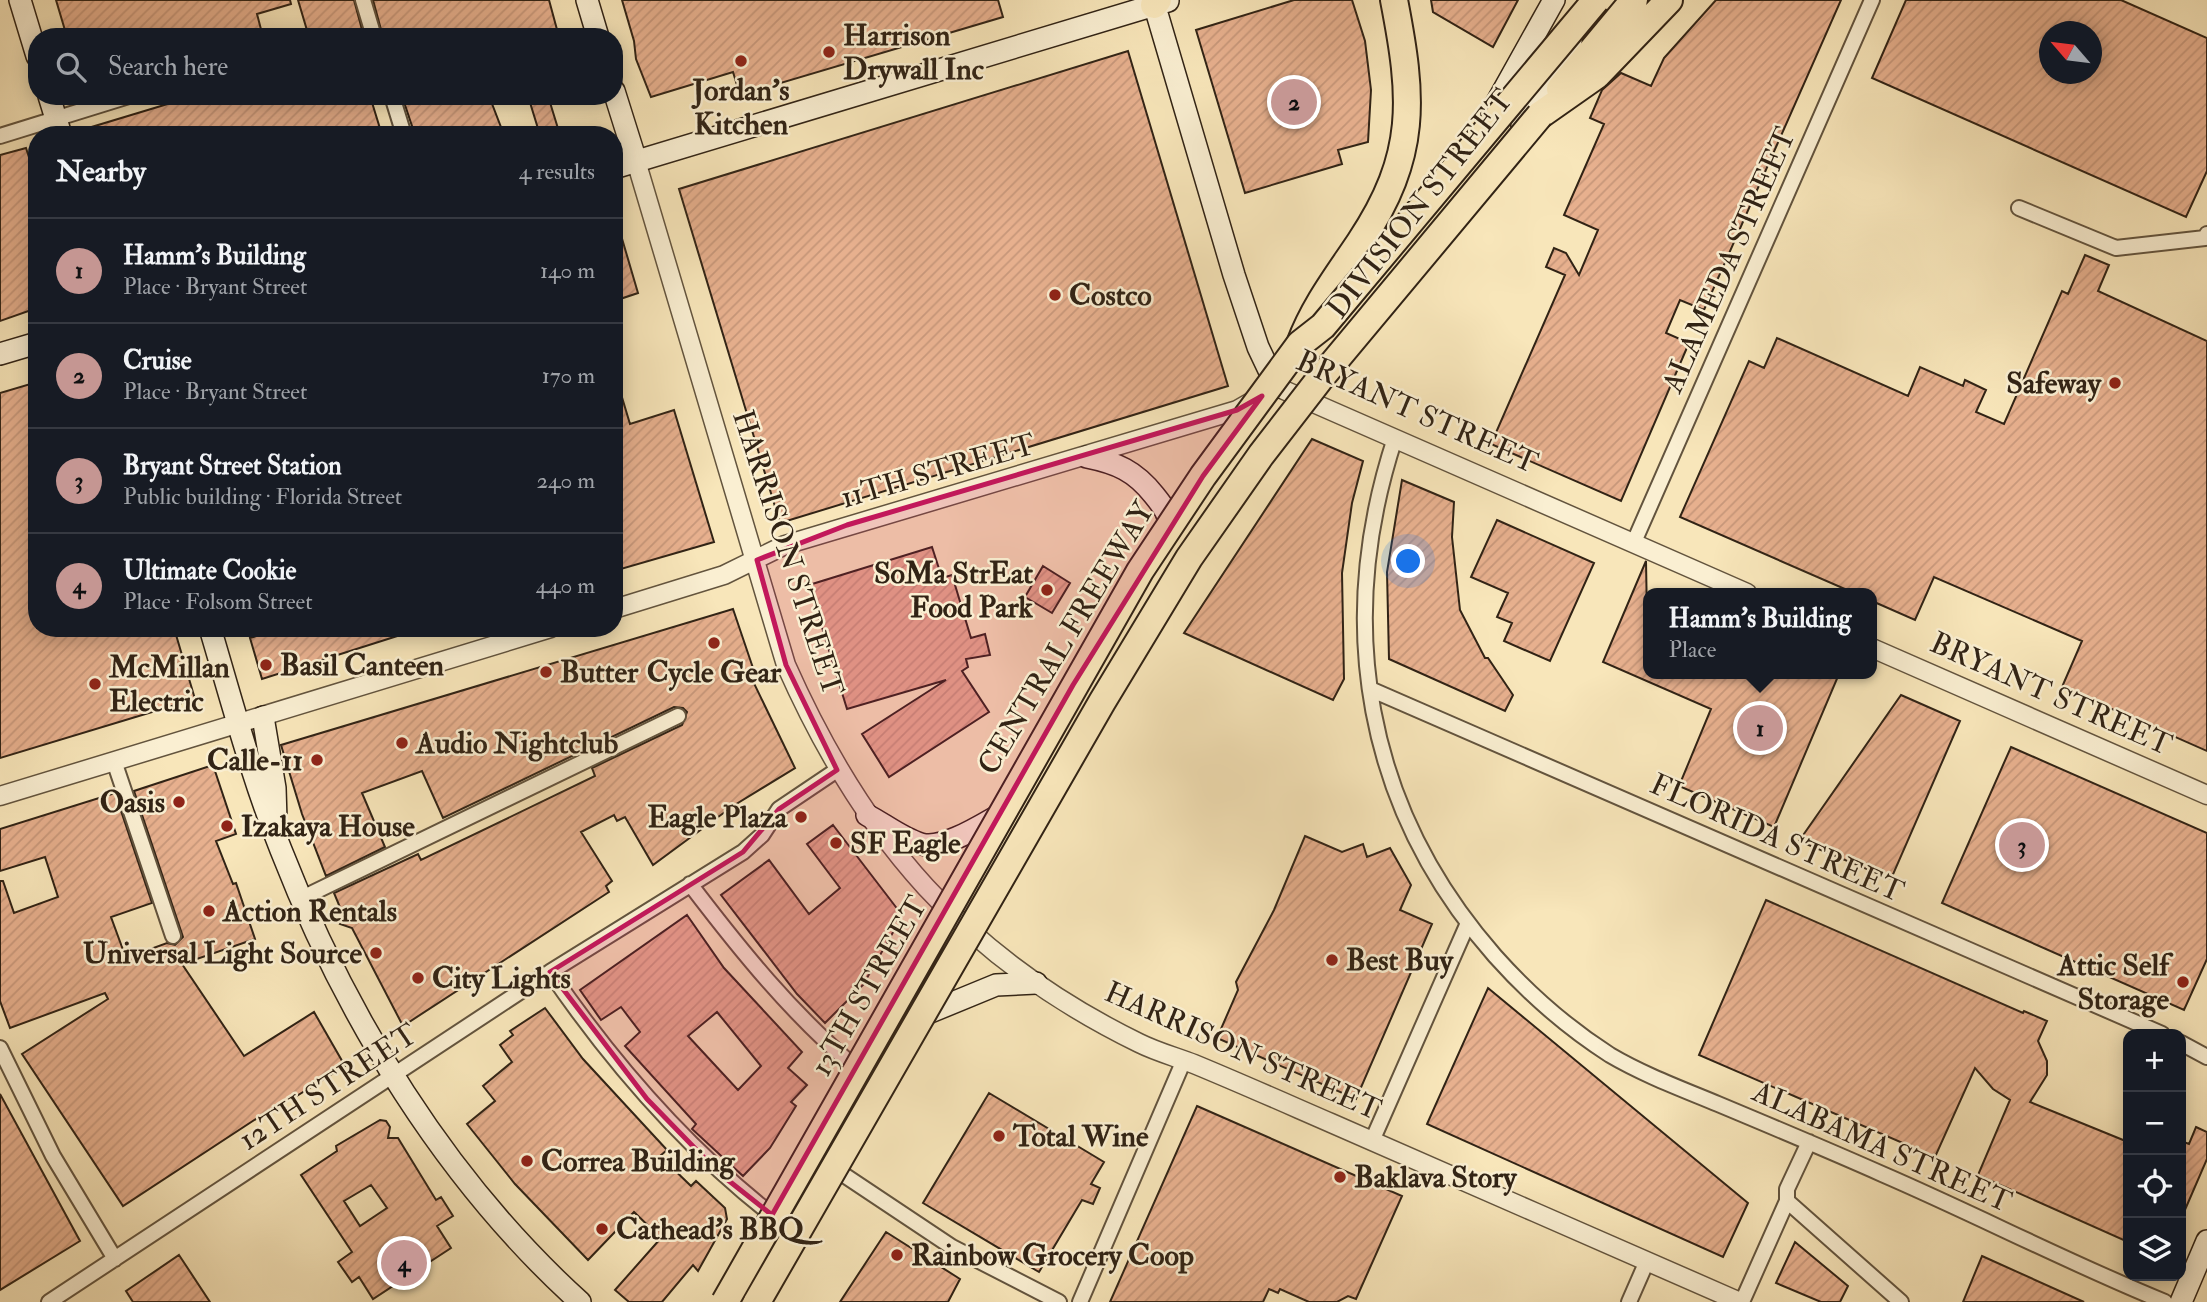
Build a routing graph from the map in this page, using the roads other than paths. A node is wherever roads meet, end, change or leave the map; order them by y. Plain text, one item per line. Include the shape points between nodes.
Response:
1 (20, 0) edge
2 (363, 0) edge
3 (587, 0) edge
4 (1394, 0) edge
5 (1554, 0) edge
6 (1594, 0) edge
7 (1634, 0) edge
8 (1670, 0) edge
9 (1872, 0) edge
10 (1159, 1) edge
11 (28, 28) edge
12 (371, 28) edge
13 (595, 28) edge
14 (52, 105) edge
15 (108, 105) edge
16 (395, 105) edge
17 (618, 105) edge
18 (1540, 116) junction
19 (58, 126) edge
20 (60, 126) edge
21 (401, 126) edge
22 (28, 132) edge
23 (0, 136) edge
24 (636, 162) junction
25 (623, 166) edge
26 (2019, 208) dead end
27 (2206, 236) edge
28 (1300, 344) junction
29 (28, 346) edge
30 (0, 354) edge
31 (1277, 387) junction
32 (1304, 401) junction
33 (1395, 438) junction
34 (1087, 457) junction
35 (1170, 530) junction
36 (1634, 542) junction
37 (757, 560) junction
38 (1735, 588) edge
39 (623, 606) edge
40 (213, 637) edge
41 (522, 637) edge
42 (1877, 650) edge
43 (1370, 689) junction
44 (678, 716) dead end
45 (263, 717) junction
46 (239, 725) junction
47 (114, 761) junction
48 (837, 770) junction
49 (2207, 795) edge
50 (0, 796) edge
51 (1003, 813) junction
52 (867, 815) junction
53 (277, 839) junction
54 (690, 884) junction
55 (300, 899) junction
56 (947, 910) junction
57 (1468, 923) junction
58 (971, 933) junction
59 (173, 936) dead end
60 (550, 972) junction
61 (1036, 983) junction
62 (923, 1015) junction
63 (2151, 1029) edge
64 (2186, 1046) edge
65 (0, 1048) edge
66 (2207, 1057) edge
67 (1184, 1060) junction
68 (856, 1068) junction
69 (394, 1075) junction
70 (1372, 1141) junction
71 (1809, 1142) junction
72 (835, 1169) junction
73 (1787, 1201) junction
74 (772, 1215) junction
75 (2207, 1241) edge
76 (114, 1259) junction
77 (1647, 1261) junction
78 (49, 1302) edge
79 (580, 1302) edge
80 (724, 1302) edge
81 (758, 1302) edge
82 (1059, 1302) edge
83 (1080, 1302) edge
84 (1629, 1302) edge
85 (1741, 1302) edge
86 (1901, 1302) edge
87 (2165, 1302) edge
88 (2180, 1302) edge

1 - 11 main road
2 - 12 street
3 - 13 main road
4 - 28 highway, CENTRAL FREEWAY via 1408,84 1407,130 1398,169 1377,215 1310,316
5 - 31 main road, DIVISION STREET via 1484,125 1409,226
6 - 28 highway, bridge via 1323,326
6 - 32 main road, DIVISION STREET via 1508,147
7 - 18 highway
8 - 18 highway via 1597,75
9 - 36 street, ALAMEDA STREET
10 - 24 main road
10 - 31 main road, BRYANT STREET via 1234,275 1258,348
14 - 19 main road
15 - 20 street
16 - 21 street
17 - 24 main road, HARRISON STREET
18 - 81 highway, bridge via 1319,380 1189,558
22 - 23 street
24 - 25 main road
24 - 37 street, HARRISON STREET
26 - 27 street via 2116,248
28 - 80 highway, CENTRAL FREEWAY, bridge via 1140,571
29 - 30 main road
31 - 32 street, BRYANT STREET
31 - 34 street, 11TH STREET via 1237,410
31 - 35 main road, 13TH STREET
32 - 33 street, BRYANT STREET
32 - 58 main road, 13TH STREET via 1170,594
33 - 36 street, BRYANT STREET
33 - 43 street via 1366,557
34 - 35 main road via 1112,462 1138,477 1163,506
34 - 37 street, 11TH STREET via 847,525 785,545
35 - 51 main road, 13TH STREET
36 - 38 street, BRYANT STREET
37 - 39 street, 11TH STREET
37 - 48 street, HARRISON STREET via 786,664
40 - 46 main road
41 - 45 street
42 - 49 street, BRYANT STREET
43 - 57 street, ALABAMA STREET via 1378,738 1406,821 1424,858
43 - 63 street, FLORIDA STREET
44 - 55 street
45 - 46 street
45 - 53 main road via 275,788
46 - 47 street
46 - 53 main road
47 - 50 street
47 - 59 street
48 - 52 street, HARRISON STREET
48 - 54 street, 12TH STREET via 779,809 762,835 743,852
51 - 52 main road via 932,845 912,840
51 - 56 main road, 13TH STREET
52 - 56 street, HARRISON STREET
53 - 55 main road
54 - 60 street, 12TH STREET
54 - 68 street via 784,1001
55 - 69 main road
56 - 58 street, HARRISON STREET
56 - 68 main road, 13TH STREET
57 - 70 street
57 - 71 street, ALABAMA STREET via 1510,972 1580,1034 1631,1067
58 - 61 street, HARRISON STREET
58 - 62 main road, 13TH STREET
60 - 69 street, 12TH STREET
60 - 74 street via 663,1117 719,1173
61 - 62 main road via 996,985
61 - 67 street, HARRISON STREET via 1104,1025
62 - 72 main road, 13TH STREET
64 - 66 street
65 - 76 street via 53,1156
67 - 70 street, HARRISON STREET
67 - 83 street
68 - 74 main road, 13TH STREET
69 - 76 street, 12TH STREET
69 - 79 main road via 476,1191
70 - 77 street, HARRISON STREET
71 - 73 street via 1787,1189
71 - 87 street, ALABAMA STREET
72 - 81 main road, 13TH STREET
72 - 82 street via 953,1247
73 - 85 street
73 - 86 street
74 - 80 main road, 13TH STREET
75 - 88 main road
76 - 78 street, 12TH STREET
77 - 84 street
77 - 85 street, HARRISON STREET

